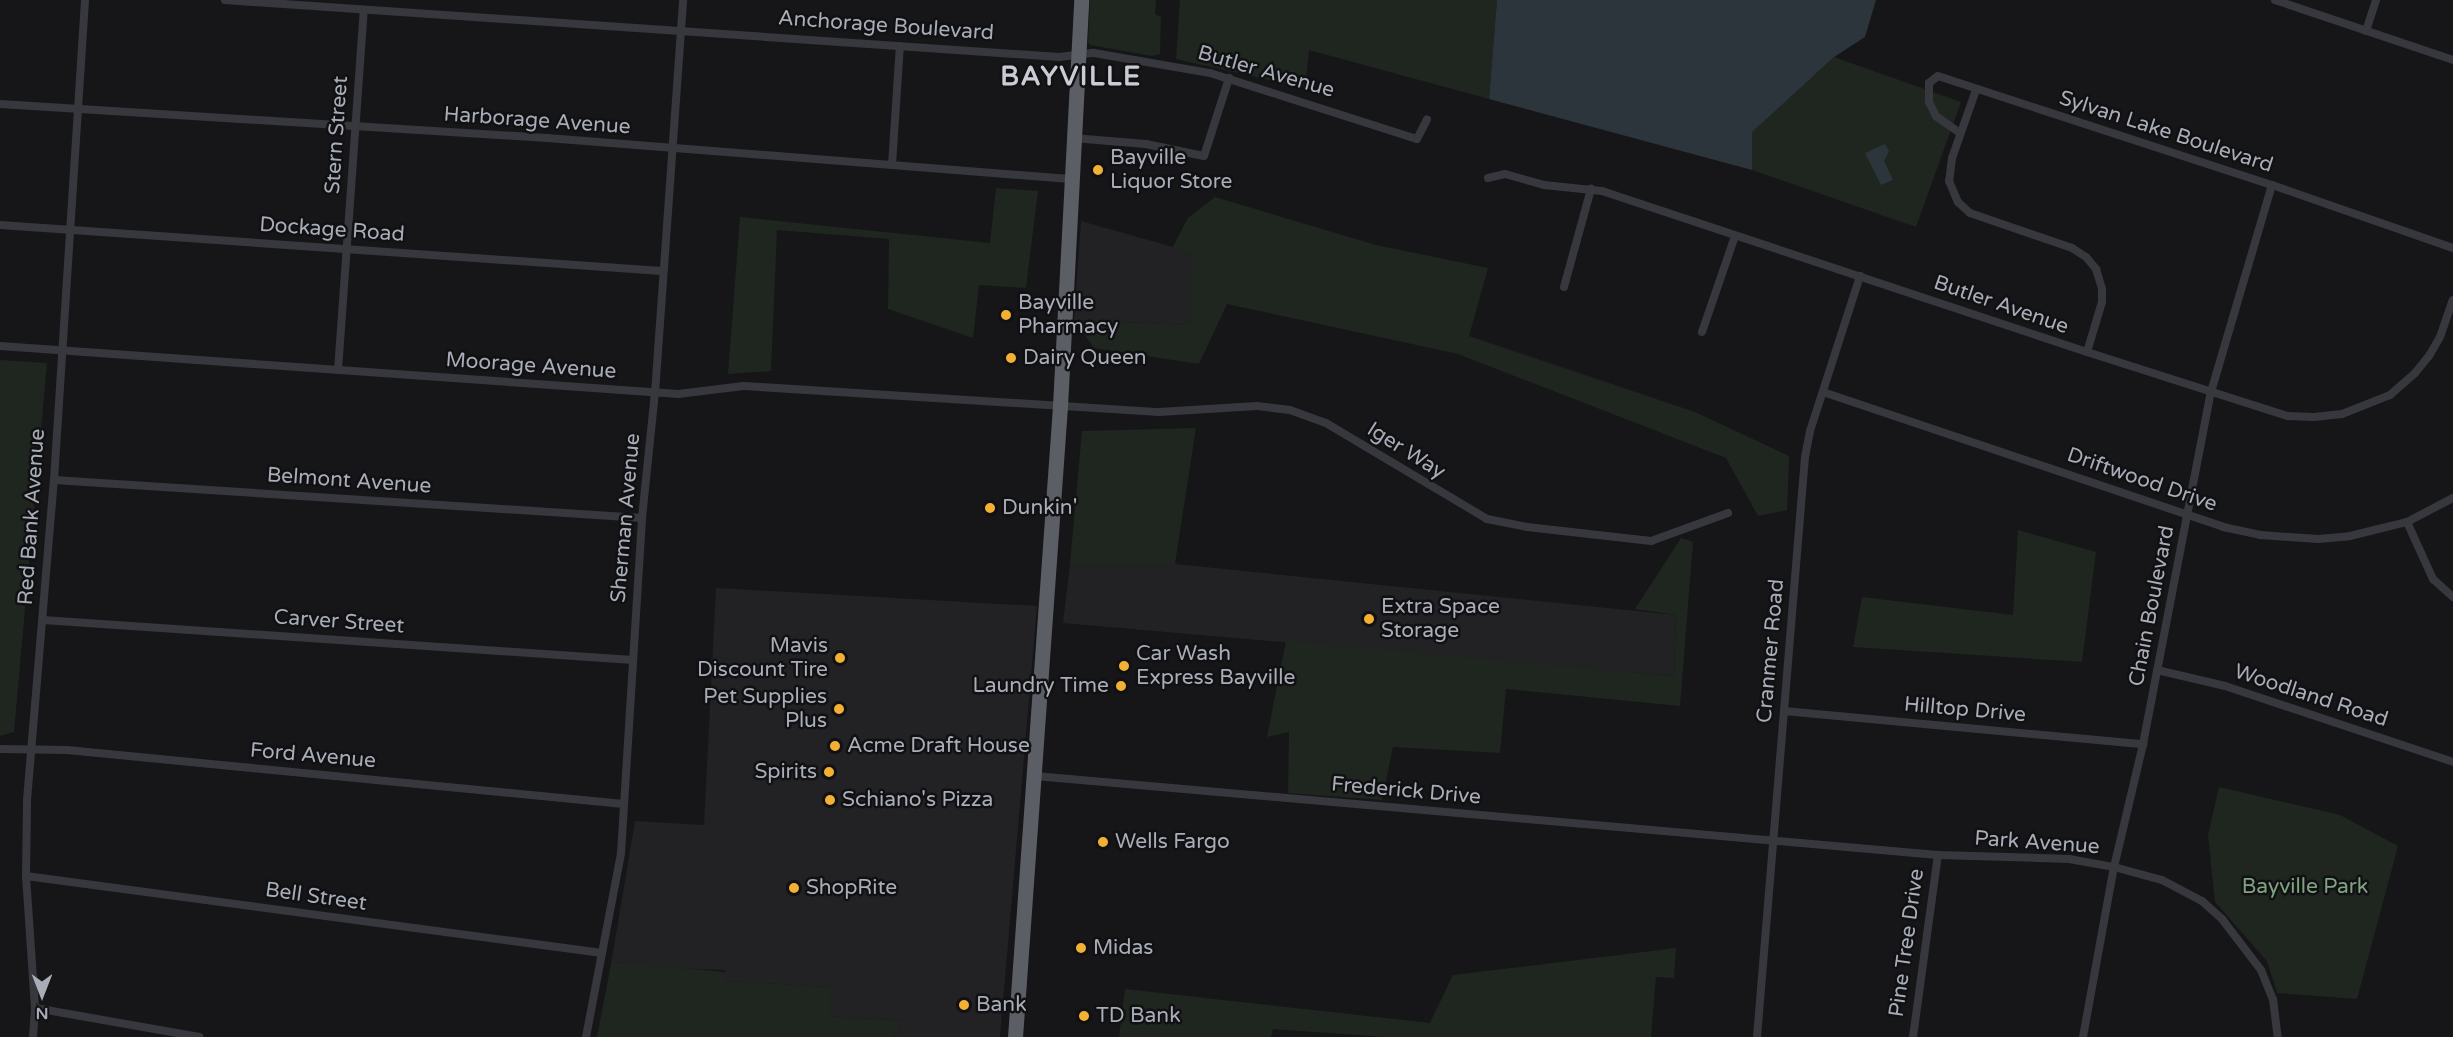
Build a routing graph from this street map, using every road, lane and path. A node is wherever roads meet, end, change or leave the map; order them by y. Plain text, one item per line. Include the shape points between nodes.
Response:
1 (85, 0) edge
2 (225, 0) edge
3 (682, 0) edge
4 (1081, 0) edge
5 (2275, 0) edge
6 (2376, 0) edge
7 (364, 10) junction
8 (681, 29) junction
9 (2366, 31) junction
10 (900, 46) junction
11 (1078, 55) junction
12 (2453, 60) edge
13 (1229, 78) junction
14 (1976, 90) junction
15 (0, 104) edge
16 (76, 109) junction
17 (1427, 119) dead end
18 (355, 127) junction
19 (1960, 133) junction
20 (1073, 138) junction
21 (671, 150) junction
22 (892, 165) junction
23 (1488, 178) dead end
24 (1071, 179) junction
25 (2272, 185) junction
26 (1591, 189) junction
27 (0, 225) edge
28 (69, 228) junction
29 (1735, 236) junction
30 (2453, 249) edge
31 (347, 250) junction
32 (662, 271) junction
33 (1860, 276) junction
34 (1564, 287) dead end
35 (2453, 300) edge
36 (1702, 332) dead end
37 (0, 346) edge
38 (62, 352) junction
39 (2086, 352) junction
40 (338, 370) junction
41 (1823, 392) junction
42 (2211, 392) junction
43 (655, 393) junction
44 (1060, 406) junction
45 (54, 480) junction
46 (2453, 498) edge
47 (1728, 513) dead end
48 (2188, 515) junction
49 (642, 518) junction
50 (2407, 522) junction
51 (2453, 597) edge
52 (43, 620) junction
53 (633, 660) junction
54 (2157, 670) junction
55 (1784, 711) junction
56 (2142, 744) junction
57 (0, 748) edge
58 (32, 748) junction
59 (2453, 762) edge
60 (1035, 776) junction
61 (623, 804) junction
62 (1773, 840) junction
63 (1938, 855) junction
64 (2114, 867) junction
65 (26, 876) junction
66 (602, 953) junction
67 (35, 1008) junction
68 (33, 1037) edge
69 (199, 1037) edge
70 (586, 1037) edge
71 (1015, 1037) edge
72 (1757, 1037) edge
73 (1913, 1037) edge
74 (2084, 1037) edge
75 (2278, 1037) edge

1 - 16 street, Red Bank Avenue
2 - 7 street, Anchorage Boulevard
3 - 8 street, Sherman Avenue
4 - 11 highway
5 - 9 street
6 - 9 street
7 - 8 street, Anchorage Boulevard
7 - 18 street, Stern Street
8 - 10 street, Anchorage Boulevard
8 - 21 street, Sherman Avenue
9 - 12 street
10 - 11 street, Anchorage Boulevard
10 - 22 street
11 - 13 street, Butler Avenue via 1094,53 1165,63
11 - 20 highway
13 - 17 street, Butler Avenue via 1417,139
13 - 20 street via 1204,156 1146,144
14 - 19 street
14 - 19 street, Sylvan Lake Boulevard via 1938,76 1929,83 1929,102 1936,116
14 - 25 street, Sylvan Lake Boulevard
15 - 16 street, Harborage Avenue
16 - 18 street, Harborage Avenue
16 - 28 street, Red Bank Avenue
18 - 21 street, Harborage Avenue
18 - 31 street, Stern Street
19 - 39 street via 1949,181 1958,202 1986,220 2072,248 2096,268 2101,279 2102,302
20 - 24 highway
21 - 22 street, Harborage Avenue
21 - 32 street, Sherman Avenue
22 - 24 street, Harborage Avenue
23 - 26 street, Butler Avenue via 1505,174 1544,185
24 - 44 highway
25 - 30 street, Sylvan Lake Boulevard
25 - 42 street, Chain Boulevard
26 - 29 street, Butler Avenue
26 - 34 street
27 - 28 street, Dockage Road
28 - 31 street, Dockage Road
28 - 38 street, Red Bank Avenue
29 - 33 street, Butler Avenue
29 - 36 street
31 - 32 street, Dockage Road
31 - 40 street, Stern Street
32 - 43 street, Sherman Avenue
33 - 39 street, Butler Avenue
33 - 41 street, Cranmer Road
35 - 42 street, Butler Avenue via 2429,356 2390,395 2374,403 2342,414 2314,417 2273,412
37 - 38 street, Moorage Avenue
38 - 40 street, Moorage Avenue
38 - 45 street, Red Bank Avenue
39 - 42 street, Butler Avenue
40 - 43 street, Moorage Avenue
41 - 48 street, Driftwood Drive
41 - 55 street, Cranmer Road via 1804,457
42 - 48 street, Chain Boulevard
43 - 44 street, Moorage Avenue via 744,386
43 - 49 street, Sherman Avenue
44 - 47 street, Iger Way via 1159,412 1257,406 1306,414 1487,519 1527,527 1651,542
44 - 60 highway
45 - 49 street, Belmont Avenue
45 - 52 street, Red Bank Avenue
46 - 50 street, Driftwood Drive
48 - 50 street, Driftwood Drive via 2223,527 2290,538 2350,536
48 - 54 street, Chain Boulevard
49 - 53 street, Sherman Avenue
50 - 51 street via 2433,579
52 - 53 street, Carver Street
52 - 58 street, Red Bank Avenue
53 - 61 street, Sherman Avenue
54 - 56 street, Chain Boulevard
54 - 59 street, Woodland Road via 2225,686
55 - 56 street, Hilltop Drive
55 - 62 street, Cranmer Road
56 - 64 street, Chain Boulevard
57 - 58 street, Ford Avenue
58 - 61 street, Ford Avenue
58 - 65 street, Red Bank Avenue
60 - 62 street, Frederick Drive
60 - 71 highway
61 - 66 street, Sherman Avenue via 621,853
62 - 63 street, Park Avenue
62 - 72 street, Cranmer Road
63 - 64 street, Park Avenue via 2069,859
63 - 73 street, Pine Tree Drive
64 - 74 street, Chain Boulevard
64 - 75 street, Park Avenue via 2162,880 2202,901 2222,919 2261,970 2275,1008
65 - 66 street, Bell Street
65 - 67 street, Red Bank Avenue
66 - 70 street, Sherman Avenue
67 - 68 street, Red Bank Avenue
67 - 69 street

